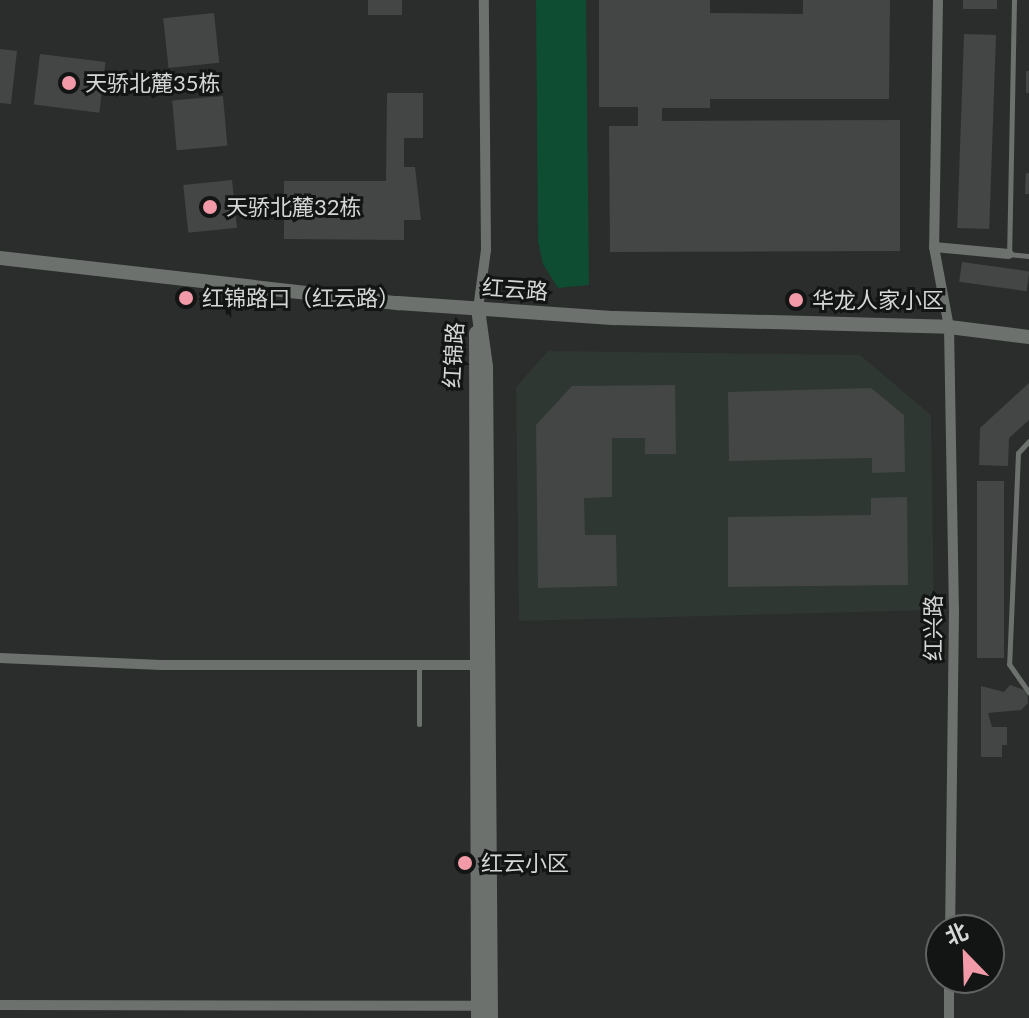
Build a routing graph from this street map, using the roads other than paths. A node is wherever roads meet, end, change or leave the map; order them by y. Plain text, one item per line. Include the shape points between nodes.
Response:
1 (484, 0) edge
2 (938, 0) edge
3 (1014, 0) edge
4 (934, 247) junction
5 (1009, 254) junction
6 (1029, 256) edge
7 (0, 258) edge
8 (478, 309) junction
9 (949, 327) junction
10 (1029, 337) edge
11 (1029, 441) edge
12 (0, 658) edge
13 (419, 665) junction
14 (475, 665) junction
15 (1029, 693) edge
16 (419, 724) dead end
17 (950, 914) edge
18 (949, 994) edge
19 (0, 1005) edge
20 (478, 1012) edge
21 (491, 1018) edge
22 (949, 1018) edge

1 - 8 street via 486,250
2 - 4 street, 红兴路
3 - 5 lane
4 - 5 street
4 - 9 street, 红兴路
5 - 6 lane
7 - 8 street, 红云路
8 - 9 street, 红云路
8 - 14 street, 红锦路 via 473,366
8 - 21 street, 红锦路 via 486,367
9 - 10 street, 红云路
9 - 17 street, 红兴路 via 954,610
11 - 15 lane via 1018,453 1009,664
12 - 13 street via 161,665
13 - 14 street
13 - 16 lane
14 - 20 street, 红锦路
18 - 22 street
19 - 20 street

